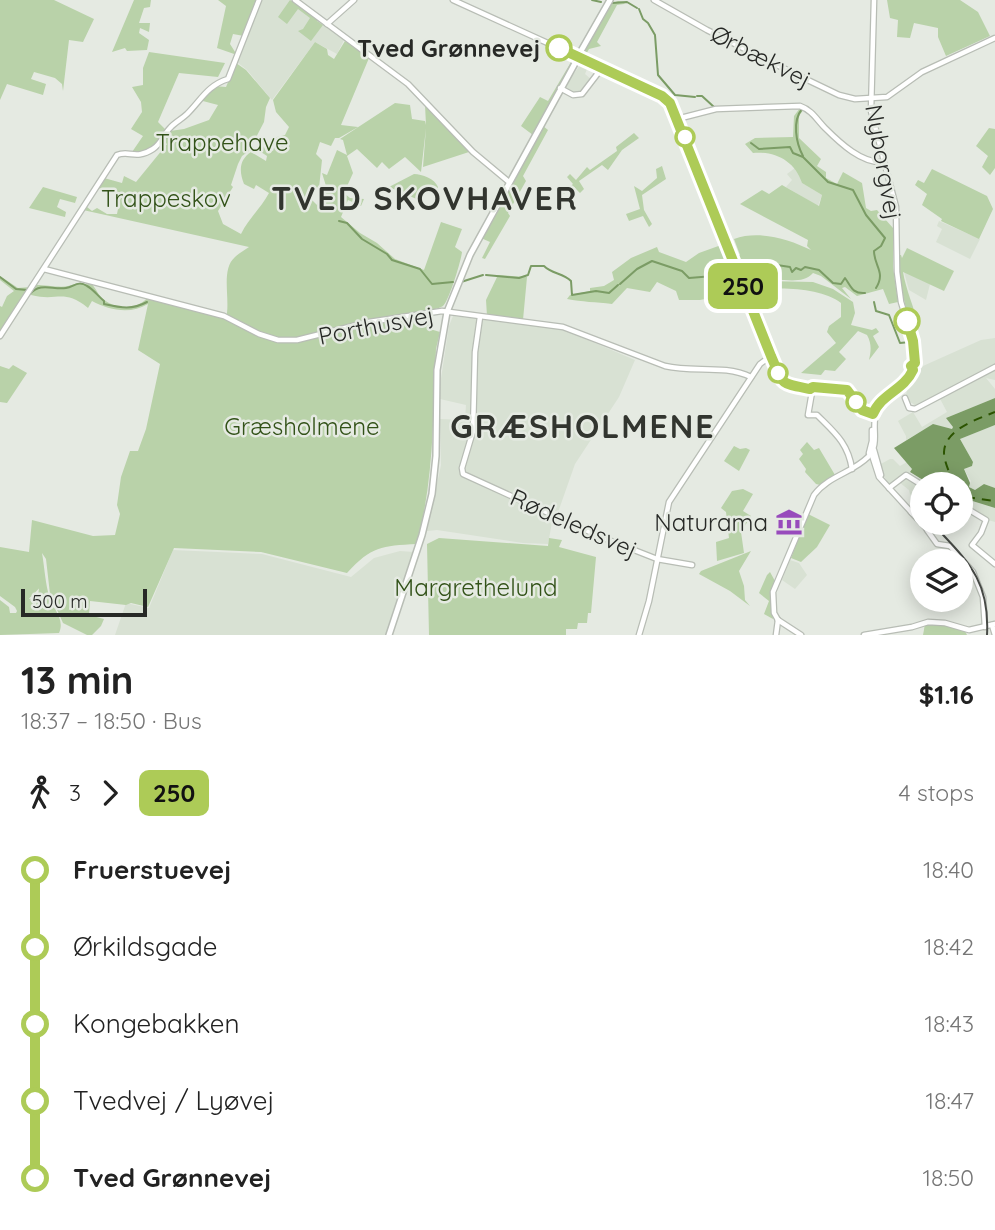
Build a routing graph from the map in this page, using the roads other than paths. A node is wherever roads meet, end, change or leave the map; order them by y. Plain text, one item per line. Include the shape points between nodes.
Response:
1 (258, 0) edge
2 (295, 0) edge
3 (354, 0) edge
4 (453, 0) edge
5 (610, 0) edge
6 (654, 0) edge
7 (874, 0) edge
8 (327, 24) junction
9 (995, 38) edge
10 (579, 57) junction
11 (602, 68) junction
12 (561, 88) junction
13 (871, 99) junction
14 (677, 119) junction
15 (884, 162) junction
16 (509, 182) junction
17 (44, 269) junction
18 (460, 276) junction
19 (449, 312) junction
20 (480, 317) junction
21 (0, 336) edge
22 (771, 356) junction
23 (995, 367) edge
24 (751, 376) junction
25 (810, 389) junction
26 (899, 389) junction
27 (874, 414) junction
28 (871, 454) junction
29 (852, 469) junction
30 (910, 478) edge
31 (887, 486) junction
32 (973, 511) edge
33 (657, 559) junction
34 (995, 564) edge
35 (692, 565) dead end
36 (778, 620) junction
37 (994, 624) edge
38 (985, 627) junction
39 (876, 633) edge
40 (389, 635) edge
41 (639, 635) edge
42 (776, 635) edge
43 (801, 635) edge
44 (864, 635) edge
45 (995, 635) edge

1 - 17 street via 228,79 205,92 154,148 139,155 117,155
2 - 8 street
3 - 8 street
4 - 10 street
5 - 10 main road
6 - 13 street, Ørbækvej via 839,95
7 - 13 street, Nyborgvej
8 - 16 street via 408,84 473,152
9 - 13 street via 922,72 887,97
10 - 11 street
10 - 12 main road
11 - 12 street via 582,94
11 - 14 street via 662,96
12 - 16 main road
13 - 15 street, Nyborgvej
14 - 15 street via 716,109 800,106 850,151
14 - 22 street
15 - 26 street, Nyborgvej via 896,207 901,302 918,366
16 - 18 main road
17 - 19 street, Porthusvej via 224,316 278,340 297,340 431,311
17 - 21 street
18 - 19 main road
18 - 19 main road
19 - 20 street, Porthusvej
19 - 40 main road via 440,347 432,494
20 - 24 street, Porthusvej via 563,327 673,368 730,370
20 - 33 street, Rødeledsvej via 473,430 462,470
22 - 24 street
22 - 25 street via 779,377 789,386
23 - 26 street via 919,406 912,407
24 - 33 street via 669,502
25 - 27 street via 850,393 862,410
25 - 29 street via 808,415 817,415 845,445
26 - 27 street
27 - 28 street
27 - 28 street
28 - 29 street
28 - 31 street
28 - 31 street via 878,476
29 - 36 street via 814,495 773,592
30 - 31 street via 906,475
31 - 38 street via 938,544 963,558 977,579
32 - 34 street via 986,521 972,545
33 - 35 street, Rødeledsvej
33 - 41 street
36 - 42 street
36 - 43 street
37 - 38 street
37 - 45 street
38 - 39 street via 965,630 928,622
39 - 44 street

